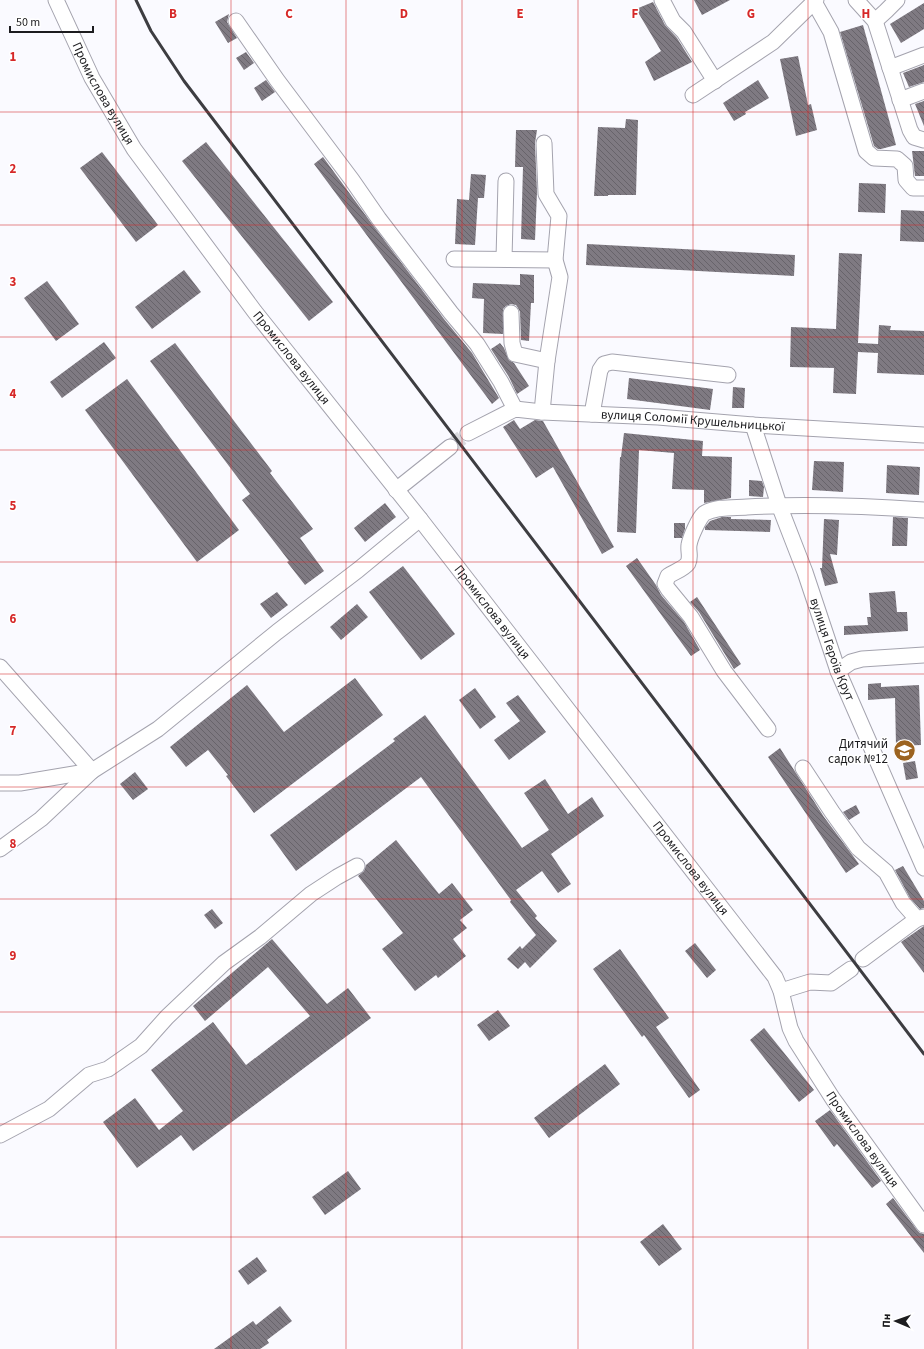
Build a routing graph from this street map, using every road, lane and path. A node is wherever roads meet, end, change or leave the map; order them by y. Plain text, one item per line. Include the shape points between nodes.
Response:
1 (56, 0) edge
2 (662, 0) edge
3 (856, 0) edge
4 (897, 0) edge
5 (815, 1) edge
6 (236, 20) dead end
7 (875, 21) junction
8 (924, 54) edge
9 (890, 68) junction
10 (715, 80) junction
11 (924, 91) edge
12 (693, 95) dead end
13 (900, 100) junction
14 (924, 140) edge
15 (544, 143) dead end
16 (506, 181) dead end
17 (924, 188) edge
18 (454, 259) dead end
19 (504, 259) junction
20 (555, 260) junction
21 (511, 313) dead end
22 (547, 361) junction
23 (728, 375) dead end
24 (515, 409) junction
25 (542, 412) junction
26 (592, 414) junction
27 (753, 425) junction
28 (468, 433) tunnel mouth
29 (924, 435) edge
30 (450, 448) tunnel mouth
31 (396, 490) junction
32 (779, 505) junction
33 (924, 510) edge
34 (420, 519) junction
35 (924, 654) edge
36 (0, 667) edge
37 (838, 671) junction
38 (768, 729) dead end
39 (803, 768) dead end
40 (92, 772) junction
41 (0, 784) edge
42 (0, 849) edge
43 (357, 866) dead end
44 (924, 868) edge
45 (921, 918) edge
46 (862, 959) dead end
47 (851, 969) dead end
48 (781, 992) junction
49 (0, 1135) edge
50 (924, 1225) edge

1 - 31 street, Промислова вулиця via 92,78 134,149 255,312
2 - 10 street via 673,21 684,32
3 - 7 street
4 - 7 street
5 - 10 street via 773,42
5 - 17 street via 831,32 866,151 874,158 897,159 905,166 906,180 913,188
6 - 24 street via 379,219 477,344 502,382
7 - 9 street
8 - 9 street
9 - 13 street
10 - 12 street
11 - 13 street
13 - 14 street via 914,137
15 - 20 street via 546,194 559,216
16 - 19 street
18 - 19 street
19 - 20 street
20 - 22 street via 560,277
21 - 22 street via 515,354
22 - 25 street
23 - 26 street via 612,362 604,364 600,370
24 - 25 street, вулиця Соломії Крушельницької
24 - 28 street
25 - 26 street, вулиця Соломії Крушельницької
26 - 27 street, вулиця Соломії Крушельницької
27 - 29 street, вулиця Соломії Крушельницької
27 - 32 street, вулиця Героїв Крут
30 - 31 street
31 - 34 street, Промислова вулиця
32 - 33 street
32 - 37 street, вулиця Героїв Крут via 805,572
32 - 38 street via 721,508 706,512 689,544 688,563 684,568 668,576 666,584 691,617 724,672
34 - 40 street via 158,729
34 - 48 street, Промислова вулиця via 775,977
35 - 37 street via 862,659 851,662
36 - 40 street
37 - 44 street, вулиця Героїв Крут
39 - 45 street via 858,848 886,872 904,903
40 - 41 street
40 - 42 street via 41,819
43 - 49 street via 310,894 260,937 224,963 167,1017 141,1046 108,1070 89,1076 49,1108
45 - 46 street
47 - 48 street via 831,983 810,982
48 - 50 street, Промислова вулиця via 796,1041

